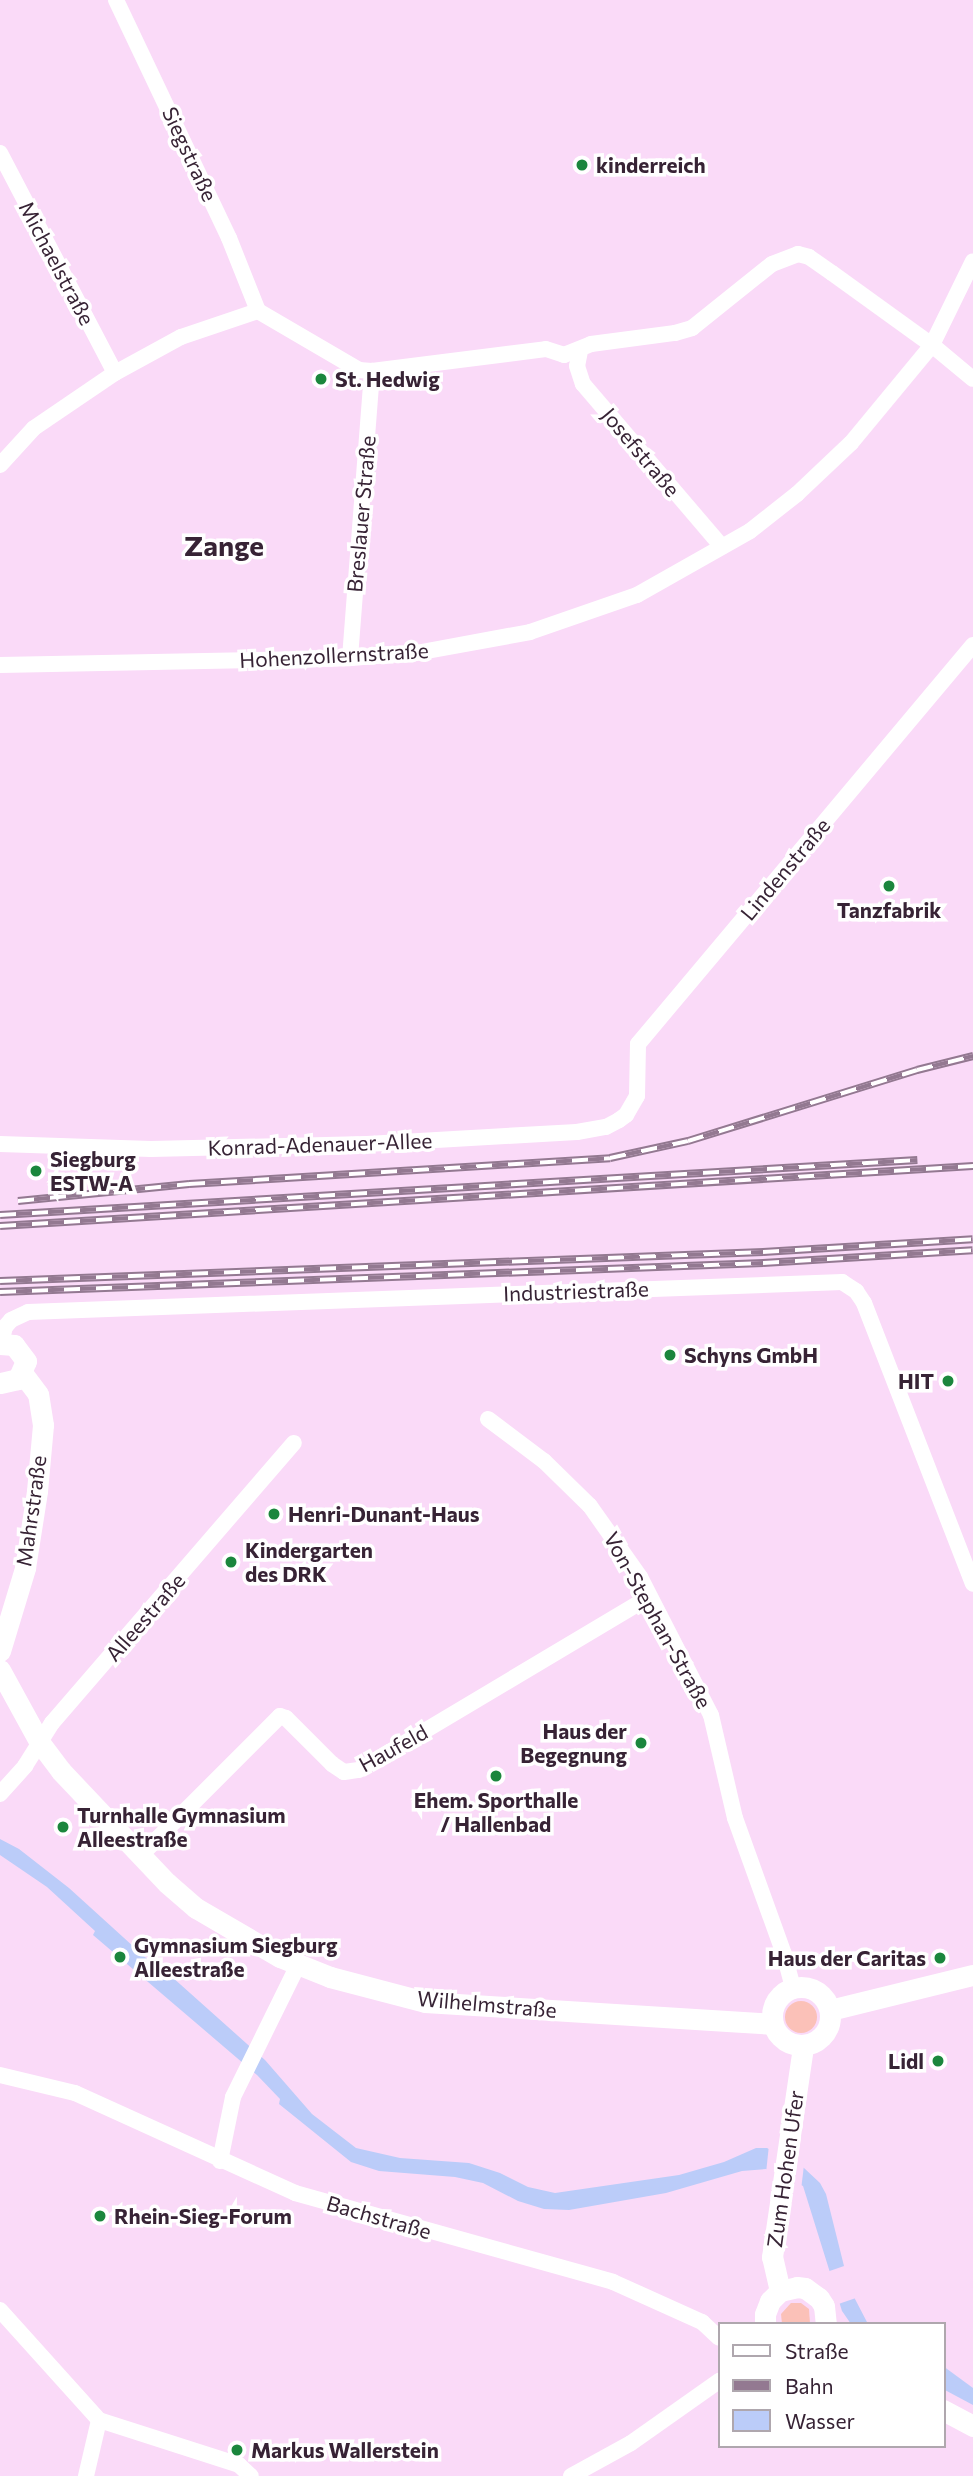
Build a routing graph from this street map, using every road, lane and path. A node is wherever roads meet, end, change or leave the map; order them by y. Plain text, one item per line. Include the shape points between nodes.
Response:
1 (116, 0) edge
2 (0, 153) edge
3 (973, 261) edge
4 (258, 311) junction
5 (932, 345) junction
6 (580, 351) junction
7 (372, 371) junction
8 (115, 373) junction
9 (973, 379) edge
10 (0, 465) edge
11 (722, 547) junction
12 (973, 645) edge
13 (350, 658) junction
14 (0, 665) edge
15 (632, 1107) joint
16 (0, 1144) edge
17 (1, 1344) edge
18 (23, 1374) junction
19 (0, 1383) edge
20 (488, 1419) dead end
21 (294, 1443) dead end
22 (973, 1581) edge
23 (649, 1597) junction
24 (7, 1605) edge
25 (0, 1651) edge
26 (0, 1670) edge
27 (40, 1743) junction
28 (0, 1794) edge
29 (140, 1856) junction
30 (298, 1965) junction
31 (973, 1975) edge
32 (793, 1988) junction
33 (830, 2010) junction
34 (772, 2024) junction
35 (803, 2046) junction
36 (0, 2075) edge
37 (220, 2161) junction
38 (780, 2291) junction
39 (0, 2310) edge
40 (765, 2322) edge
41 (826, 2322) edge
42 (718, 2337) edge
43 (718, 2382) edge
44 (945, 2411) edge
45 (99, 2420) junction
46 (973, 2426) edge
47 (86, 2476) edge
48 (251, 2476) edge
49 (571, 2476) edge

1 - 4 street, Siegstraße via 229,239
2 - 8 street, Michaelstraße
3 - 5 street, Hohenzollernstraße
4 - 7 street via 359,370
4 - 8 street via 181,337
5 - 6 street via 809,257 798,254 778,260 692,328 591,344
5 - 9 street
5 - 11 street, Hohenzollernstraße via 828,466 750,531
6 - 7 street via 564,355 546,349
6 - 11 street, Josefstraße via 577,366 583,384
7 - 13 street, Breslauer Straße
8 - 10 street via 34,428
11 - 13 street, Hohenzollernstraße via 637,594 530,632 415,653
12 - 15 street, Lindenstraße via 638,1044 637,1096
13 - 14 street, Hohenzollernstraße
15 - 16 street, Konrad-Adenauer-Allee via 606,1127 577,1132 239,1148
17 - 18 main road, Mahrstraße via 14,1345 24,1354
17 - 22 street, Industriestraße via 11,1320 28,1312 842,1282 864,1303
18 - 19 main road
18 - 24 main road, Mahrstraße via 38,1394 43,1425 25,1568
20 - 23 street, Von-Stephan-Straße via 544,1461 590,1506 613,1535
21 - 27 street, Alleestraße via 52,1723
23 - 29 street, Haufeld via 359,1770 344,1772 332,1764 280,1716
23 - 32 street, Von-Stephan-Straße via 711,1715 734,1818
24 - 25 main road, Mahrstraße
26 - 27 main road, Wilhelmstraße
27 - 28 street, Alleestraße
27 - 29 main road, Wilhelmstraße
29 - 30 main road, Wilhelmstraße via 196,1908 244,1939
30 - 34 main road, Wilhelmstraße via 425,2002
30 - 37 street via 233,2097
31 - 33 main road
32 - 33 main road via 820,1994
32 - 34 main road via 773,2006
33 - 35 main road via 826,2033
34 - 35 main road via 780,2038
35 - 38 main road, Zum Hohen Ufer via 772,2257
36 - 37 street, Bachstraße via 75,2093
37 - 42 street, Bachstraße via 295,2193 613,2282 702,2322
38 - 40 main road via 766,2307
38 - 41 main road via 797,2287 813,2292 824,2306
39 - 45 street
43 - 49 street via 631,2443
44 - 46 main road
45 - 47 street
45 - 48 street via 239,2465

